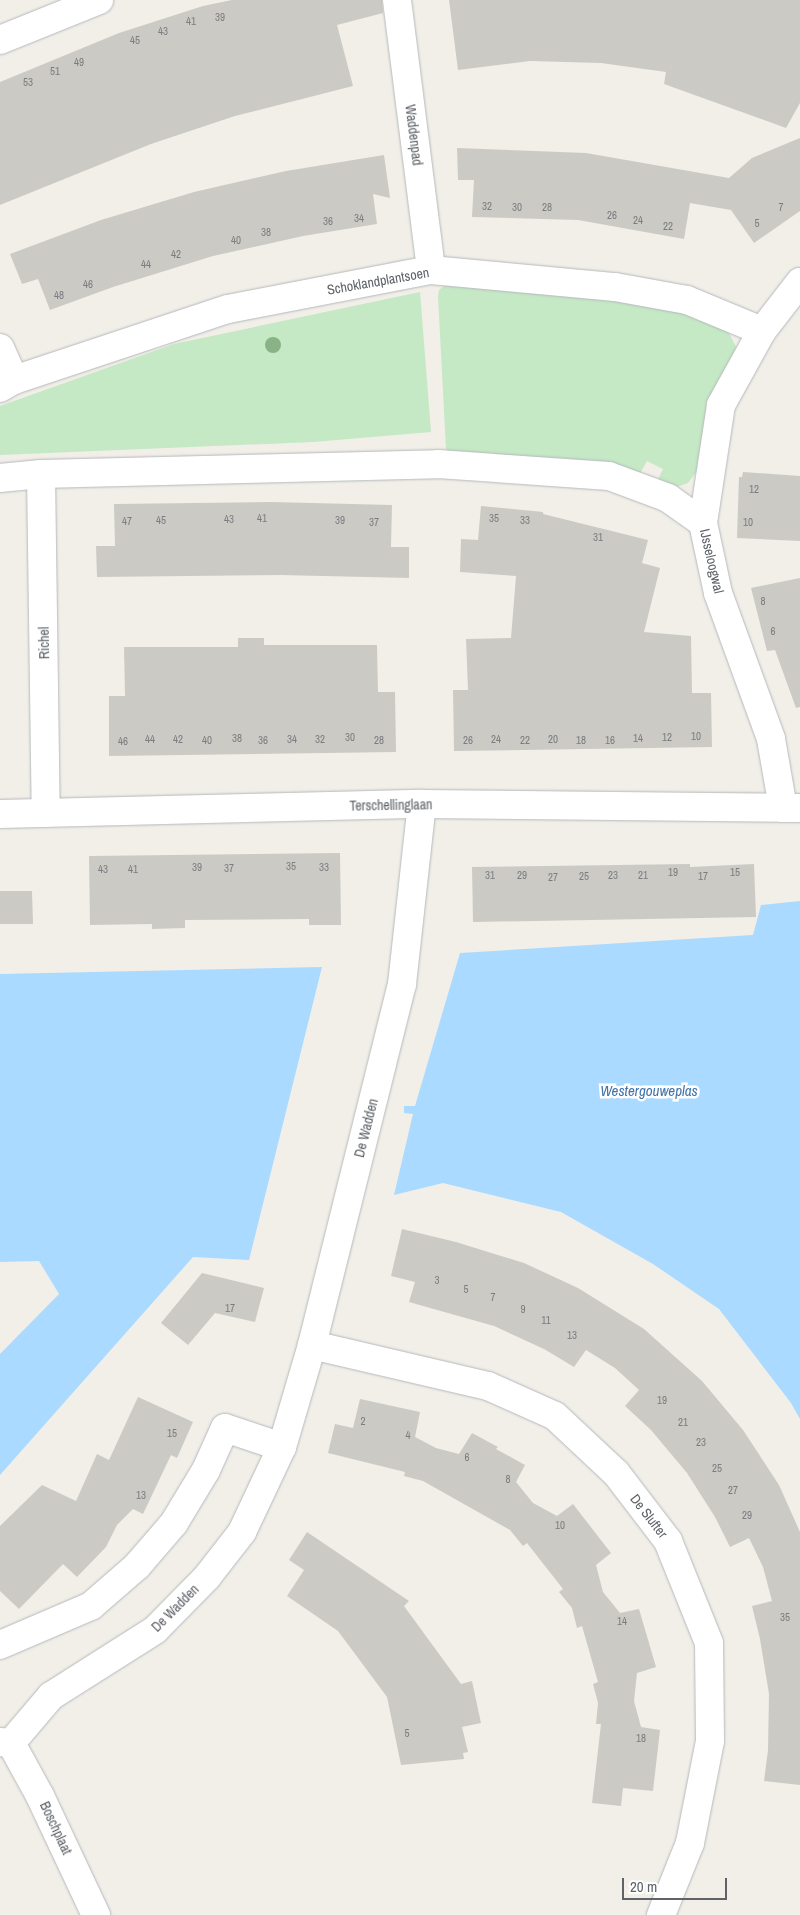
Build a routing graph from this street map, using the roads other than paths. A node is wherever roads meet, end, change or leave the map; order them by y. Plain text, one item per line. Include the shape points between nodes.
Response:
1 (100, 0) edge
2 (397, 0) edge
3 (0, 40) edge
4 (431, 270) junction
5 (800, 282) edge
6 (762, 331) junction
7 (0, 348) edge
8 (7, 384) edge
9 (41, 474) junction
10 (0, 478) edge
11 (702, 522) junction
12 (422, 804) junction
13 (791, 808) edge
14 (46, 813) junction
15 (0, 814) edge
16 (312, 1345) junction
17 (282, 1447) junction
18 (0, 1645) edge
19 (5, 1743) edge
20 (96, 1915) edge
21 (661, 1915) edge

1 - 3 street
2 - 4 street, Waddenpad
4 - 6 street, Schoklandplantsoen via 615,287 687,300
4 - 8 street, Schoklandplantsoen via 228,309
5 - 6 street, IJsseloogwal
6 - 11 street, IJsseloogwal via 721,405
7 - 8 street
9 - 10 street
9 - 11 street via 438,464 609,476 668,498
9 - 14 street, Richel
11 - 13 street, IJsseloogwal via 718,593 771,739
12 - 13 street, Terschellinglaan
12 - 14 street, Terschellinglaan
12 - 16 street, De Wadden via 402,984
14 - 15 street, Terschellinglaan
16 - 17 street, De Wadden
16 - 21 street, De Slufter via 488,1386 554,1416 616,1473 668,1541 709,1643 710,1741 690,1843
17 - 18 street via 225,1428 206,1470 174,1523 137,1566 91,1606
17 - 19 street, De Wadden via 242,1532 207,1576 155,1630 51,1696
19 - 20 street, Boschplaat via 40,1796

